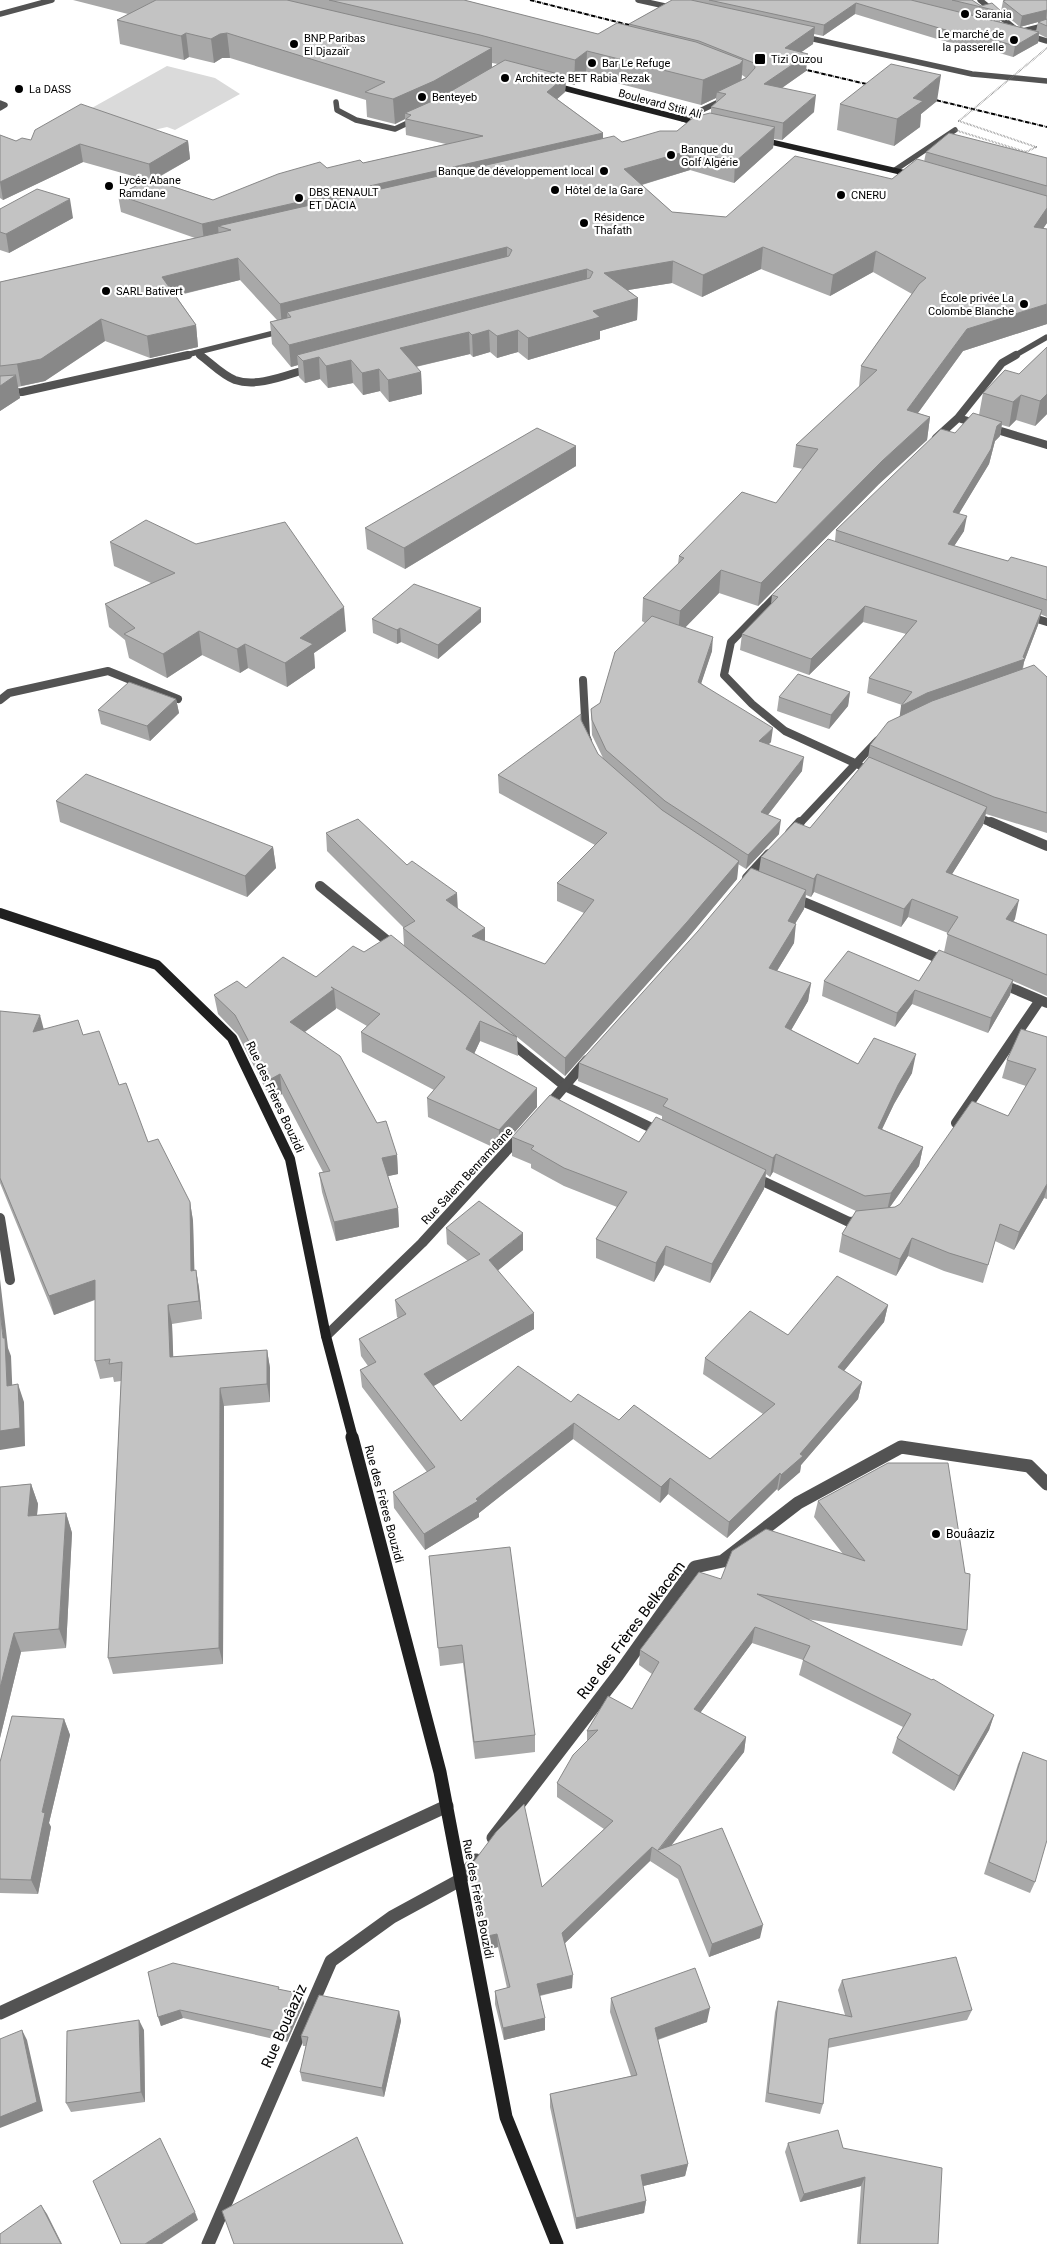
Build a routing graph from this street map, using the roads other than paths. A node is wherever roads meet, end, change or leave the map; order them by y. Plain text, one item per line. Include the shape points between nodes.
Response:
1 (52, 0) edge
2 (638, 0) edge
3 (980, 0) edge
4 (682, 10) edge
5 (0, 14) edge
6 (1047, 25) edge
7 (1001, 28) edge
8 (1019, 32) junction
9 (790, 34) edge
10 (1047, 41) edge
11 (1047, 81) edge
12 (545, 83) edge
13 (733, 96) edge
14 (336, 102) dead end
15 (0, 103) edge
16 (0, 108) edge
17 (428, 113) edge
18 (683, 119) junction
19 (709, 129) joint
20 (955, 130) road end
21 (699, 131) edge
22 (756, 139) edge
23 (895, 170) junction
24 (922, 178) edge
25 (291, 329) edge
26 (1047, 337) edge
27 (197, 353) junction
28 (319, 366) edge
29 (0, 393) edge
30 (958, 418) junction
31 (931, 443) edge
32 (1047, 445) edge
33 (784, 588) edge
34 (1019, 613) edge
35 (1047, 622) edge
36 (583, 680) dead end
37 (178, 699) edge
38 (0, 700) edge
39 (890, 732) edge
40 (594, 752) edge
41 (859, 766) junction
42 (965, 811) edge
43 (1047, 846) edge
44 (746, 879) edge
45 (320, 886) dead end
46 (784, 893) edge
47 (0, 913) edge
48 (404, 955) edge
49 (958, 966) edge
50 (994, 981) edge
51 (1044, 1002) edge
52 (504, 1036) edge
53 (591, 1056) edge
54 (565, 1086) junction
55 (539, 1116) edge
56 (952, 1129) edge
57 (526, 1130) edge
58 (671, 1137) edge
59 (742, 1171) edge
60 (0, 1218) edge
61 (874, 1220) edge
62 (10, 1280) dead end
63 (326, 1336) junction
64 (1047, 1484) edge
65 (447, 1806) junction
66 (460, 1880) junction
67 (0, 2013) edge
68 (208, 2244) edge
69 (557, 2244) edge

1 - 5 street
2 - 4 street
3 - 8 street
6 - 8 street
7 - 8 street
8 - 10 street
9 - 11 street via 972,74
12 - 18 main road, Boulevard Stiti Ali
13 - 18 street
14 - 17 street via 337,110 356,120 394,129
15 - 16 street via 5,105
18 - 19 main road, Boulevard Stiti Ali
19 - 21 street
20 - 23 street
22 - 23 main road
23 - 24 main road
25 - 27 street
26 - 30 street via 1002,363
27 - 28 street via 235,380 261,381
27 - 29 street via 22,392
30 - 31 street
30 - 32 street
33 - 41 street via 731,642 724,675 785,731
34 - 35 street
36 - 40 street via 586,736
37 - 38 street via 108,671 9,693
39 - 41 street via 882,736
41 - 44 street
42 - 43 street
45 - 48 street
46 - 49 street
47 - 63 main road, Rue des Frères Bouzidi via 156,965 232,1038 290,1159
50 - 51 street
51 - 56 street
52 - 54 street
53 - 54 street
54 - 55 street
54 - 58 street
57 - 63 street, Rue Salem Benramdane via 422,1243
59 - 61 street via 849,1222
60 - 62 street
63 - 65 main road, Rue des Frères Bouzidi
64 - 66 street, Rue des Frères Belkacem via 1029,1466 901,1447 798,1503 723,1561 695,1567 618,1675
65 - 66 main road, Rue des Frères Bouzidi
65 - 67 street
66 - 68 street, Rue Bouâaziz via 392,1917 331,1961
66 - 69 main road, Rue des Frères Bouzidi via 506,2117

